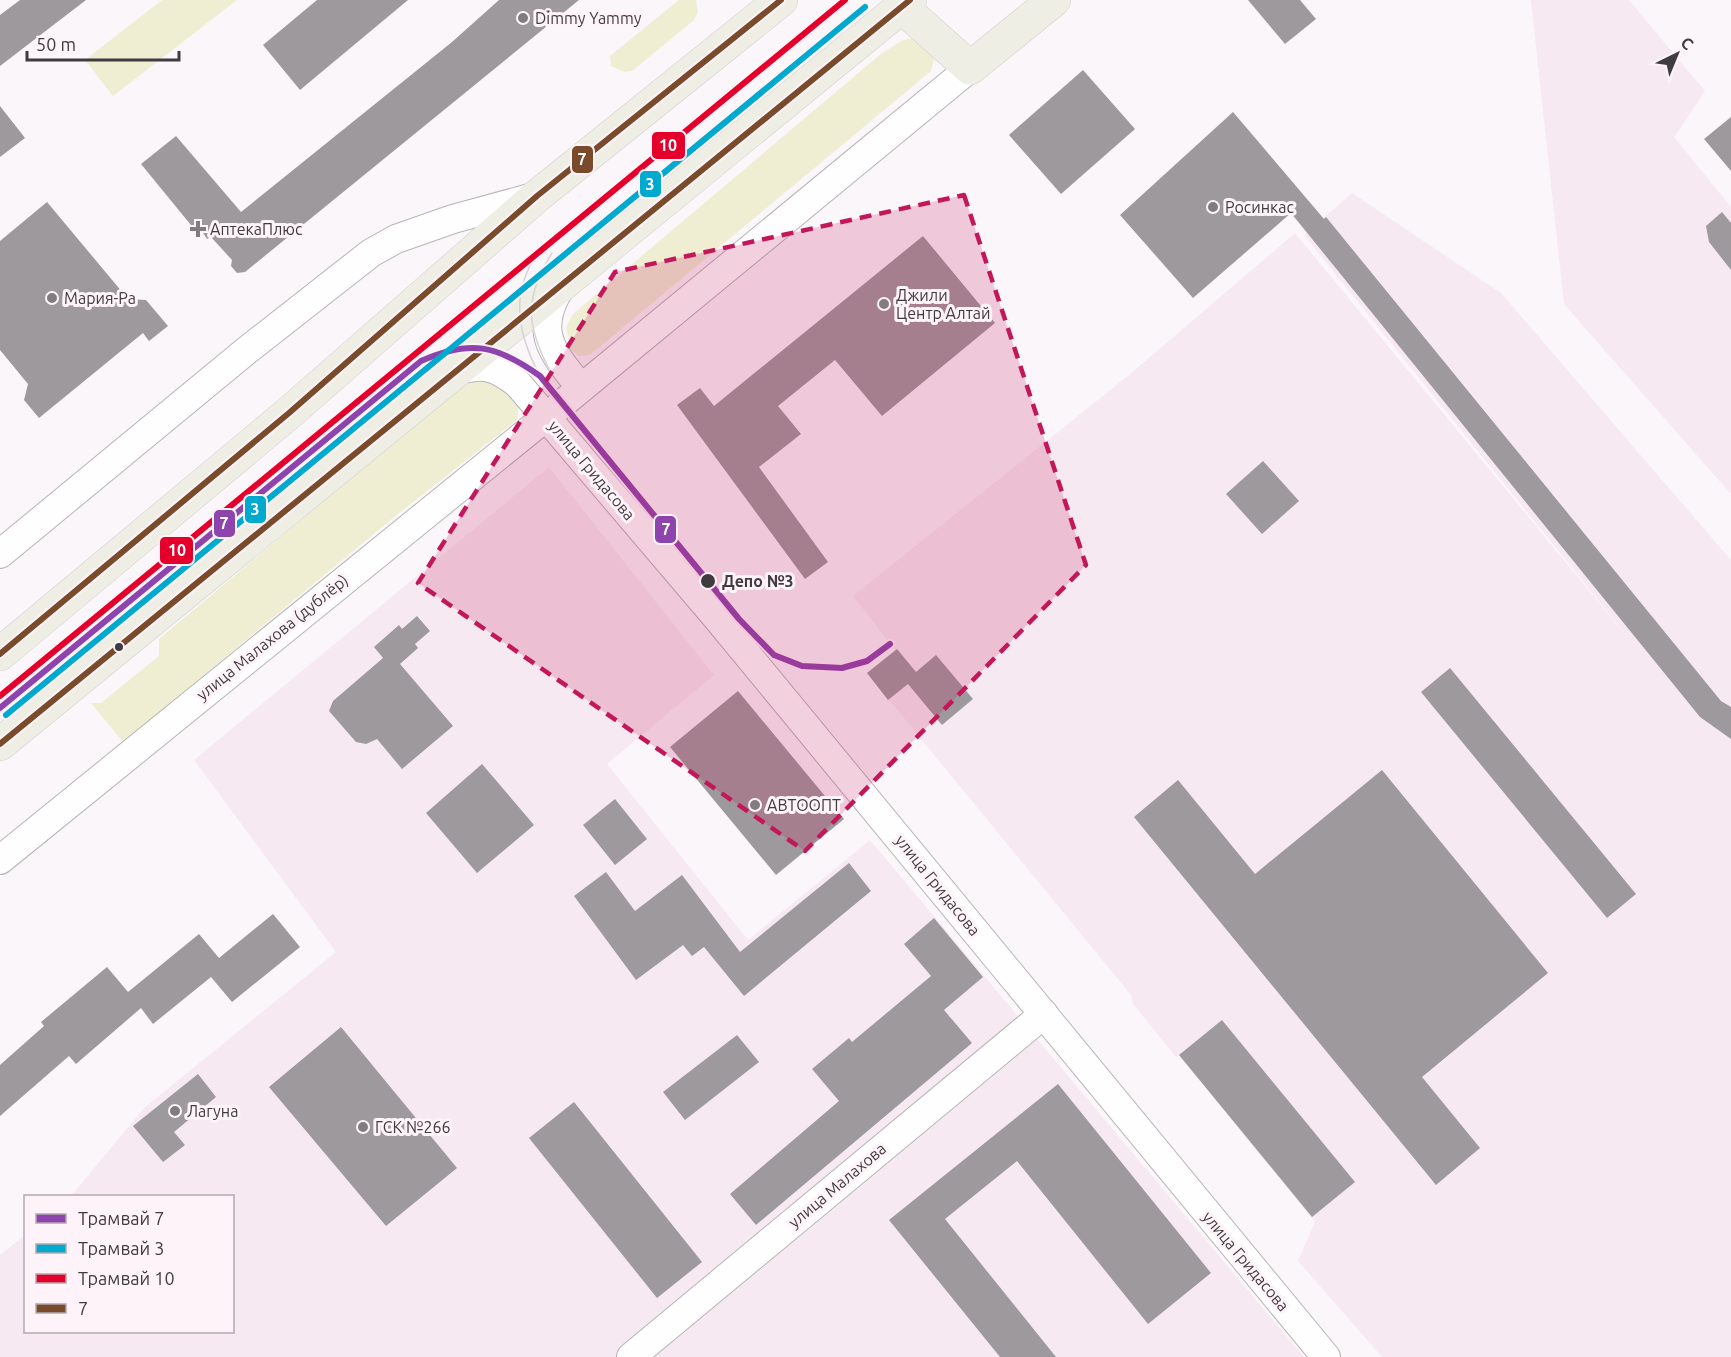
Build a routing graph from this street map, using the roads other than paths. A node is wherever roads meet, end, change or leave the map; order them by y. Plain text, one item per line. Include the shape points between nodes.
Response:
1 (781, 0) edge
2 (1054, 0) edge
3 (903, 2) edge
4 (970, 68) junction
5 (537, 196) junction
6 (559, 290) junction
7 (454, 371) junction
8 (581, 388) junction
9 (547, 416) junction
10 (0, 554) edge
11 (0, 654) edge
12 (0, 744) edge
13 (0, 860) edge
14 (1044, 1014) junction
15 (631, 1357) edge
16 (1326, 1357) edge

1 - 5 main road
2 - 4 main road
3 - 4 main road
3 - 6 main road
4 - 8 street, улица Малахова (дублёр)
5 - 10 street via 453,219 396,239 371,253
5 - 11 main road via 289,413
6 - 7 main road
6 - 8 street via 548,316 547,334 554,354
7 - 9 street, улица Гридасова via 491,366 518,384
7 - 12 main road
8 - 9 street, улица Малахова (дублёр)
9 - 13 street, улица Малахова (дублёр)
9 - 14 street, улица Гридасова
14 - 15 street, улица Малахова
14 - 16 street, улица Гридасова

